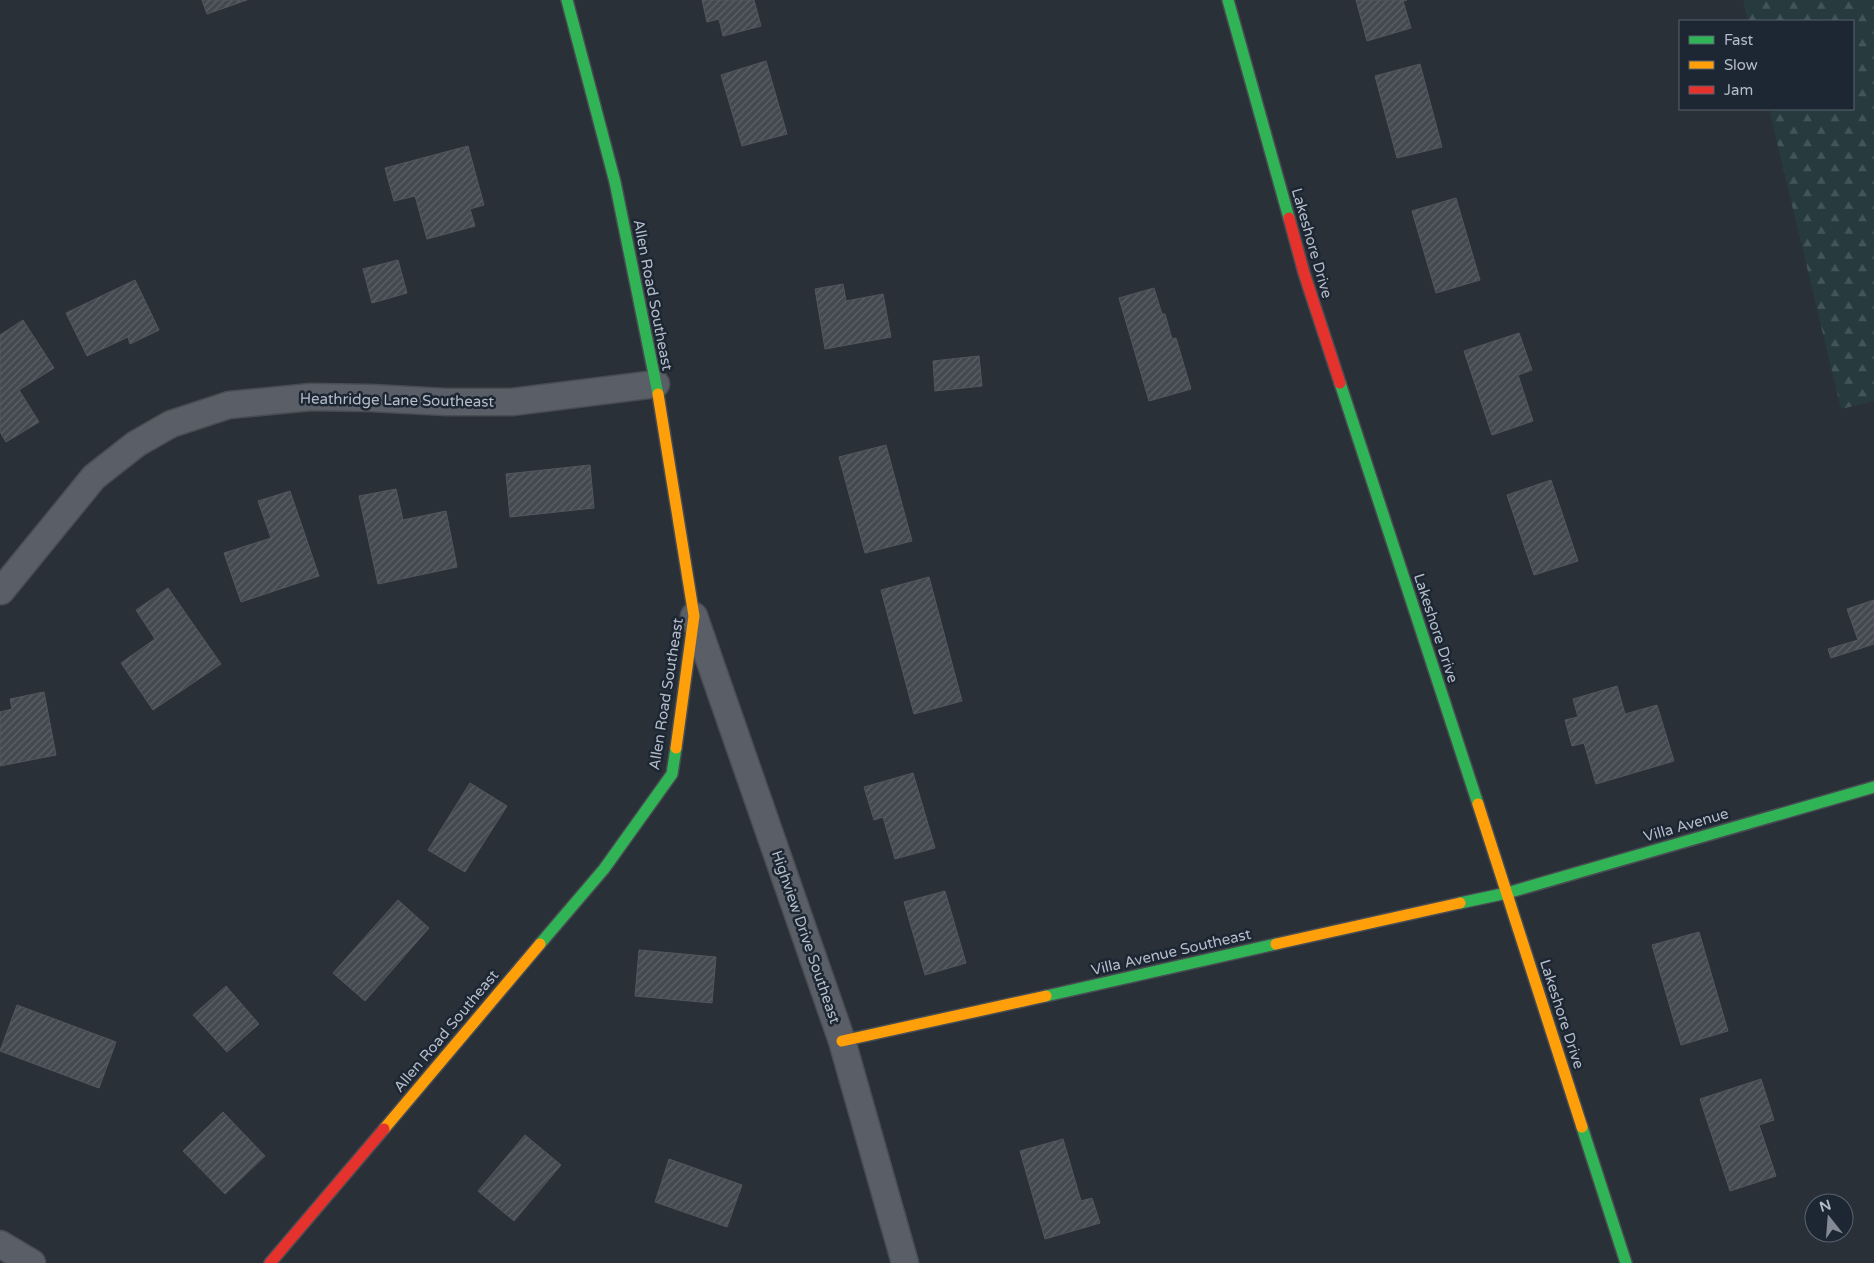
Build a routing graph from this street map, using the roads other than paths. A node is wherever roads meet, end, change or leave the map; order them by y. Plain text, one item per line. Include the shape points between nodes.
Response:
1 (567, 0) edge
2 (1228, 0) edge
3 (656, 384) junction
4 (0, 591) edge
5 (694, 616) junction
6 (1874, 787) edge
7 (1507, 893) junction
8 (842, 1041) junction
9 (0, 1244) edge
10 (32, 1263) edge
11 (270, 1263) edge
12 (905, 1263) edge
13 (1626, 1263) edge

1 - 3 street, Allen Road Southeast via 615,182
2 - 7 street, Lakeshore Drive via 1304,273
3 - 4 street, Heathridge Lane Southeast via 512,402 311,397 229,405 171,424 136,444 94,477
3 - 5 street, Allen Road Southeast
5 - 8 street, Highview Drive Southeast
5 - 11 street, Allen Road Southeast via 672,774 604,869
6 - 7 street, Villa Avenue
7 - 8 street, Villa Avenue Southeast
7 - 13 street, Lakeshore Drive
8 - 12 street, Highview Drive Southeast
9 - 10 street

